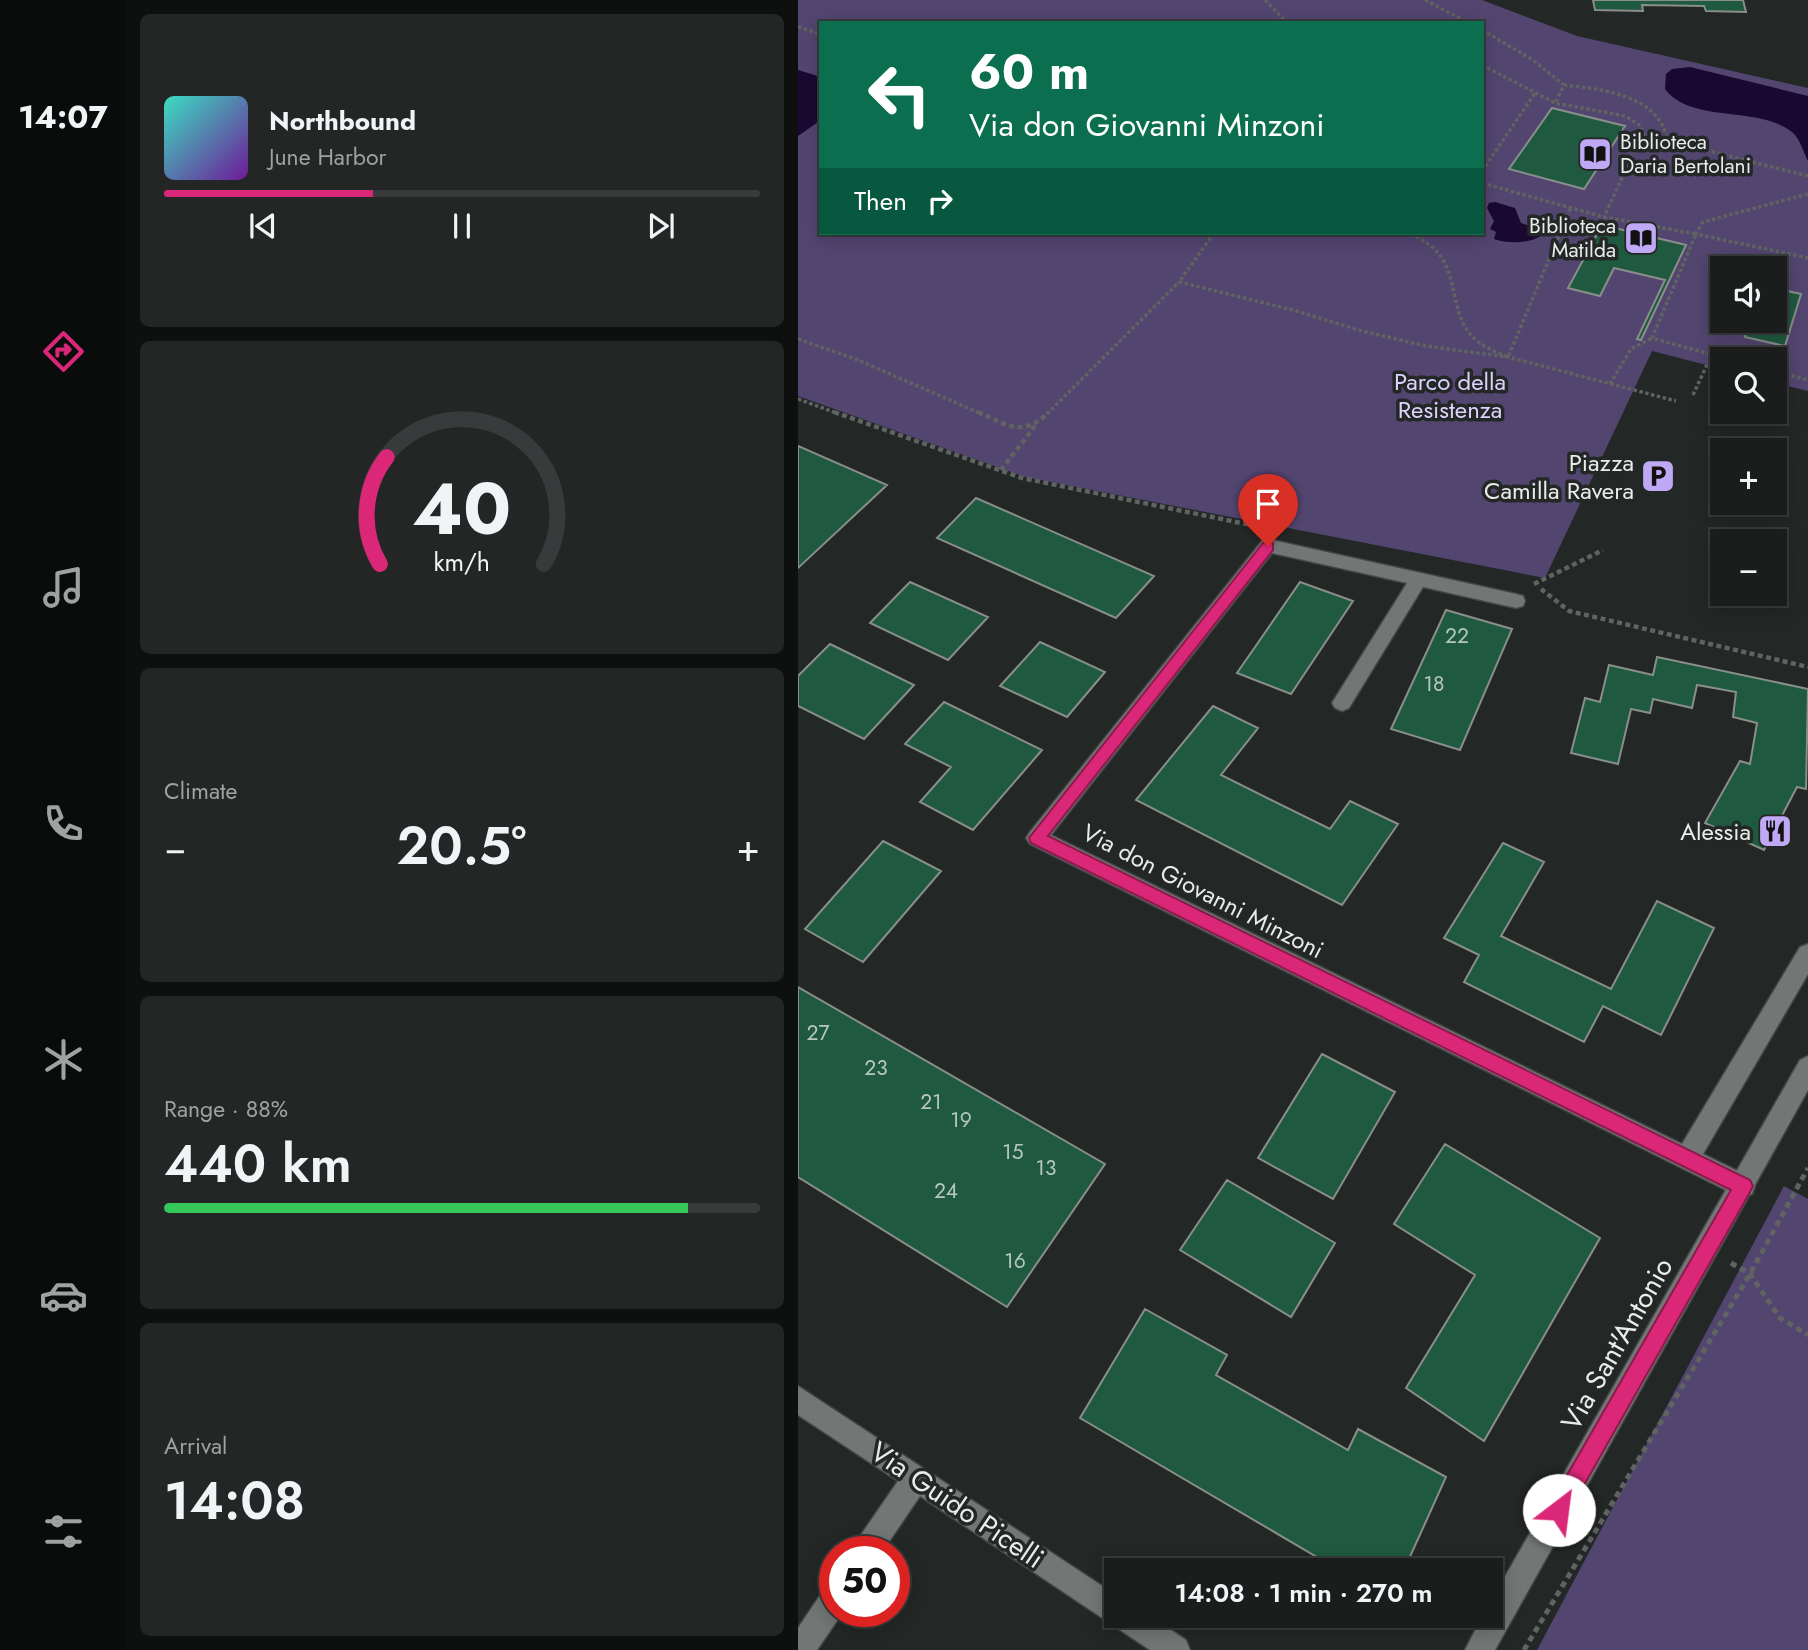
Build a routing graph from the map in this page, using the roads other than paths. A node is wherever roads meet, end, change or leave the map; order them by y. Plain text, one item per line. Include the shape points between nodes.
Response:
1 (1419, 579) junction
2 (1520, 591) road end
3 (1342, 703) dead end
4 (1808, 954) edge
5 (1808, 1067) edge
6 (1688, 1157) junction
7 (1743, 1186) junction
8 (798, 1399) edge
9 (916, 1478) junction
10 (877, 1536) edge
11 (1104, 1603) edge
12 (819, 1622) edge
13 (1142, 1628) edge
14 (800, 1650) edge
15 (1175, 1650) edge
16 (1479, 1650) edge

1 - 2 street, Via don Giovanni Minzoni
1 - 3 street
1 - 6 street, Via don Giovanni Minzoni via 1268,546 1037,838
4 - 6 street
5 - 7 street, Via Sant'Antonio
6 - 7 street, Via don Giovanni Minzoni
7 - 16 street, Via Sant'Antonio
8 - 9 street, Via Guido Picelli
9 - 10 street
9 - 11 street, Via Guido Picelli
12 - 14 street
13 - 15 street

